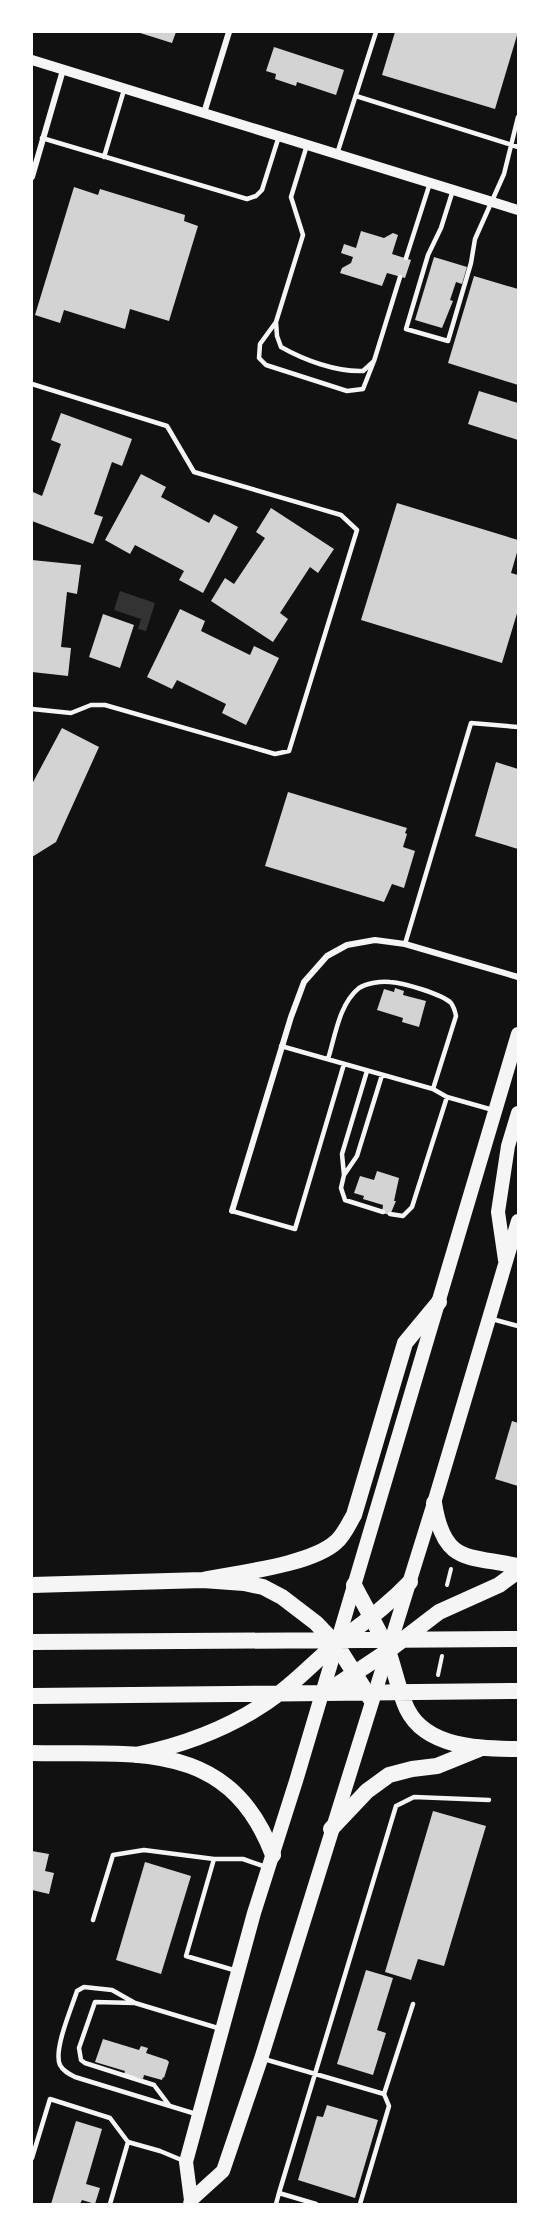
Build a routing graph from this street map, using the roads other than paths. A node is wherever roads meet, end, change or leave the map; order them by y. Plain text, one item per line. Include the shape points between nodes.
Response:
1 (229, 32) edge
2 (376, 32) edge
3 (32, 60) edge
4 (63, 70) junction
5 (125, 89) junction
6 (356, 96) junction
7 (204, 113) junction
8 (519, 117) edge
9 (279, 136) junction
10 (42, 138) junction
11 (307, 145) junction
12 (512, 145) junction
13 (519, 147) edge
14 (338, 154) junction
15 (105, 157) junction
16 (32, 177) edge
17 (430, 183) junction
18 (453, 190) junction
19 (491, 202) junction
20 (519, 210) edge
21 (406, 258) dead end
22 (400, 277) dead end
23 (276, 322) junction
24 (374, 361) junction
25 (32, 384) edge
26 (32, 709) edge
27 (519, 727) edge
28 (405, 944) junction
29 (519, 977) edge
30 (519, 1034) edge
31 (282, 1046) junction
32 (328, 1059) junction
33 (344, 1064) junction
34 (367, 1071) junction
35 (382, 1075) junction
36 (433, 1089) junction
37 (447, 1097) junction
38 (496, 1110) junction
39 (519, 1113) edge
40 (344, 1175) junction
41 (232, 1211) joint
42 (383, 1212) dead end
43 (390, 1214) dead end
44 (519, 1221) edge
45 (506, 1265) junction
46 (439, 1302) junction
47 (491, 1318) junction
48 (519, 1326) edge
49 (434, 1503) junction
50 (519, 1566) edge
51 (519, 1571) edge
52 (203, 1580) junction
53 (410, 1582) junction
54 (32, 1585) edge
55 (354, 1585) junction
56 (371, 1619) junction
57 (511, 1639) edge
58 (32, 1642) edge
59 (336, 1644) junction
60 (388, 1651) junction
61 (354, 1673) junction
62 (519, 1691) edge
63 (321, 1695) junction
64 (32, 1696) edge
65 (372, 1702) junction
66 (479, 1749) junction
67 (519, 1749) edge
68 (32, 1753) edge
69 (136, 1755) junction
70 (489, 1800) dead end
71 (331, 1829) junction
72 (214, 1859) junction
73 (271, 1861) junction
74 (93, 1920) dead end
75 (238, 1972) junction
76 (135, 2003) junction
77 (413, 2004) dead end
78 (223, 2030) junction
79 (261, 2059) junction
80 (315, 2074) junction
81 (384, 2094) junction
82 (169, 2106) junction
83 (200, 2115) junction
84 (128, 2142) junction
85 (32, 2158) edge
86 (186, 2162) junction
87 (279, 2193) junction
88 (191, 2202) edge
89 (110, 2205) edge
90 (276, 2205) edge
91 (316, 2205) edge
92 (360, 2205) edge

1 - 7 street
2 - 6 lane
3 - 4 street
4 - 5 street
4 - 10 street
5 - 7 street
5 - 15 lane
6 - 12 lane
6 - 14 lane
7 - 9 street
8 - 12 lane
9 - 11 street
9 - 15 lane via 262,190 247,199
10 - 15 lane
10 - 16 street
11 - 14 street
11 - 23 lane via 291,197 303,235
12 - 13 lane
12 - 19 lane
14 - 17 street
17 - 18 street
17 - 21 lane
18 - 19 street
18 - 19 lane via 406,329 448,341 475,239
19 - 20 street
22 - 24 lane
23 - 24 lane via 281,346 295,354 349,371 363,371
23 - 24 lane via 258,352 266,365 355,391 363,388
25 - 26 lane via 167,426 194,472 341,515 357,530 289,751 275,754 105,705 91,705 71,713
27 - 28 lane via 471,723
28 - 29 street
28 - 31 street via 375,939 347,945 327,956 304,982
30 - 38 main road
31 - 32 lane
31 - 41 street
32 - 33 lane
32 - 36 lane via 343,1011 360,987 390,982 432,993 453,1005 456,1016
33 - 34 lane
33 - 41 lane via 295,1229
34 - 35 lane
34 - 40 lane via 342,1154
35 - 36 lane
35 - 40 lane via 357,1156
36 - 37 lane
37 - 38 lane
37 - 43 lane via 412,1207 403,1216
38 - 46 main road
39 - 45 main road via 508,1146 498,1212
40 - 42 lane via 341,1188 345,1200
44 - 45 main road
45 - 47 main road
46 - 52 highway via 405,1343 354,1515 335,1544 290,1562
46 - 55 main road
47 - 48 lane
47 - 49 main road
49 - 50 highway via 441,1533 458,1552 476,1560
49 - 53 main road
51 - 60 highway via 499,1586 439,1612
52 - 54 highway
52 - 59 highway via 263,1587 300,1609
53 - 56 highway
53 - 60 main road
55 - 56 highway
55 - 59 main road
56 - 59 highway
56 - 60 highway
57 - 58 highway
59 - 61 highway
59 - 63 main road
59 - 69 highway via 256,1710 183,1744
60 - 61 highway
60 - 65 main road
60 - 66 highway via 405,1704 417,1724 431,1734
61 - 63 highway
61 - 65 highway
62 - 64 highway
63 - 73 main road
65 - 71 main road
66 - 67 highway
66 - 71 highway via 437,1766 389,1776 367,1791
68 - 69 highway
69 - 73 highway via 186,1763 230,1788 256,1818
70 - 80 lane via 414,1797 396,1806
71 - 79 main road
72 - 73 lane
72 - 74 lane via 144,1850 113,1855
72 - 75 lane via 186,1956
73 - 75 main road
75 - 78 main road
76 - 78 lane
76 - 82 lane via 93,2004 79,2049 81,2060 154,2085
76 - 82 lane via 112,1990 84,1987 77,1991 58,2051 59,2064 75,2077
77 - 81 lane
78 - 83 main road
79 - 80 lane
79 - 88 main road via 223,2171
80 - 81 lane
80 - 87 lane
81 - 92 lane via 389,2106
82 - 83 lane
83 - 86 main road
84 - 85 lane via 110,2118 50,2099
84 - 86 lane
84 - 89 lane
86 - 88 main road
87 - 90 lane
87 - 91 lane

